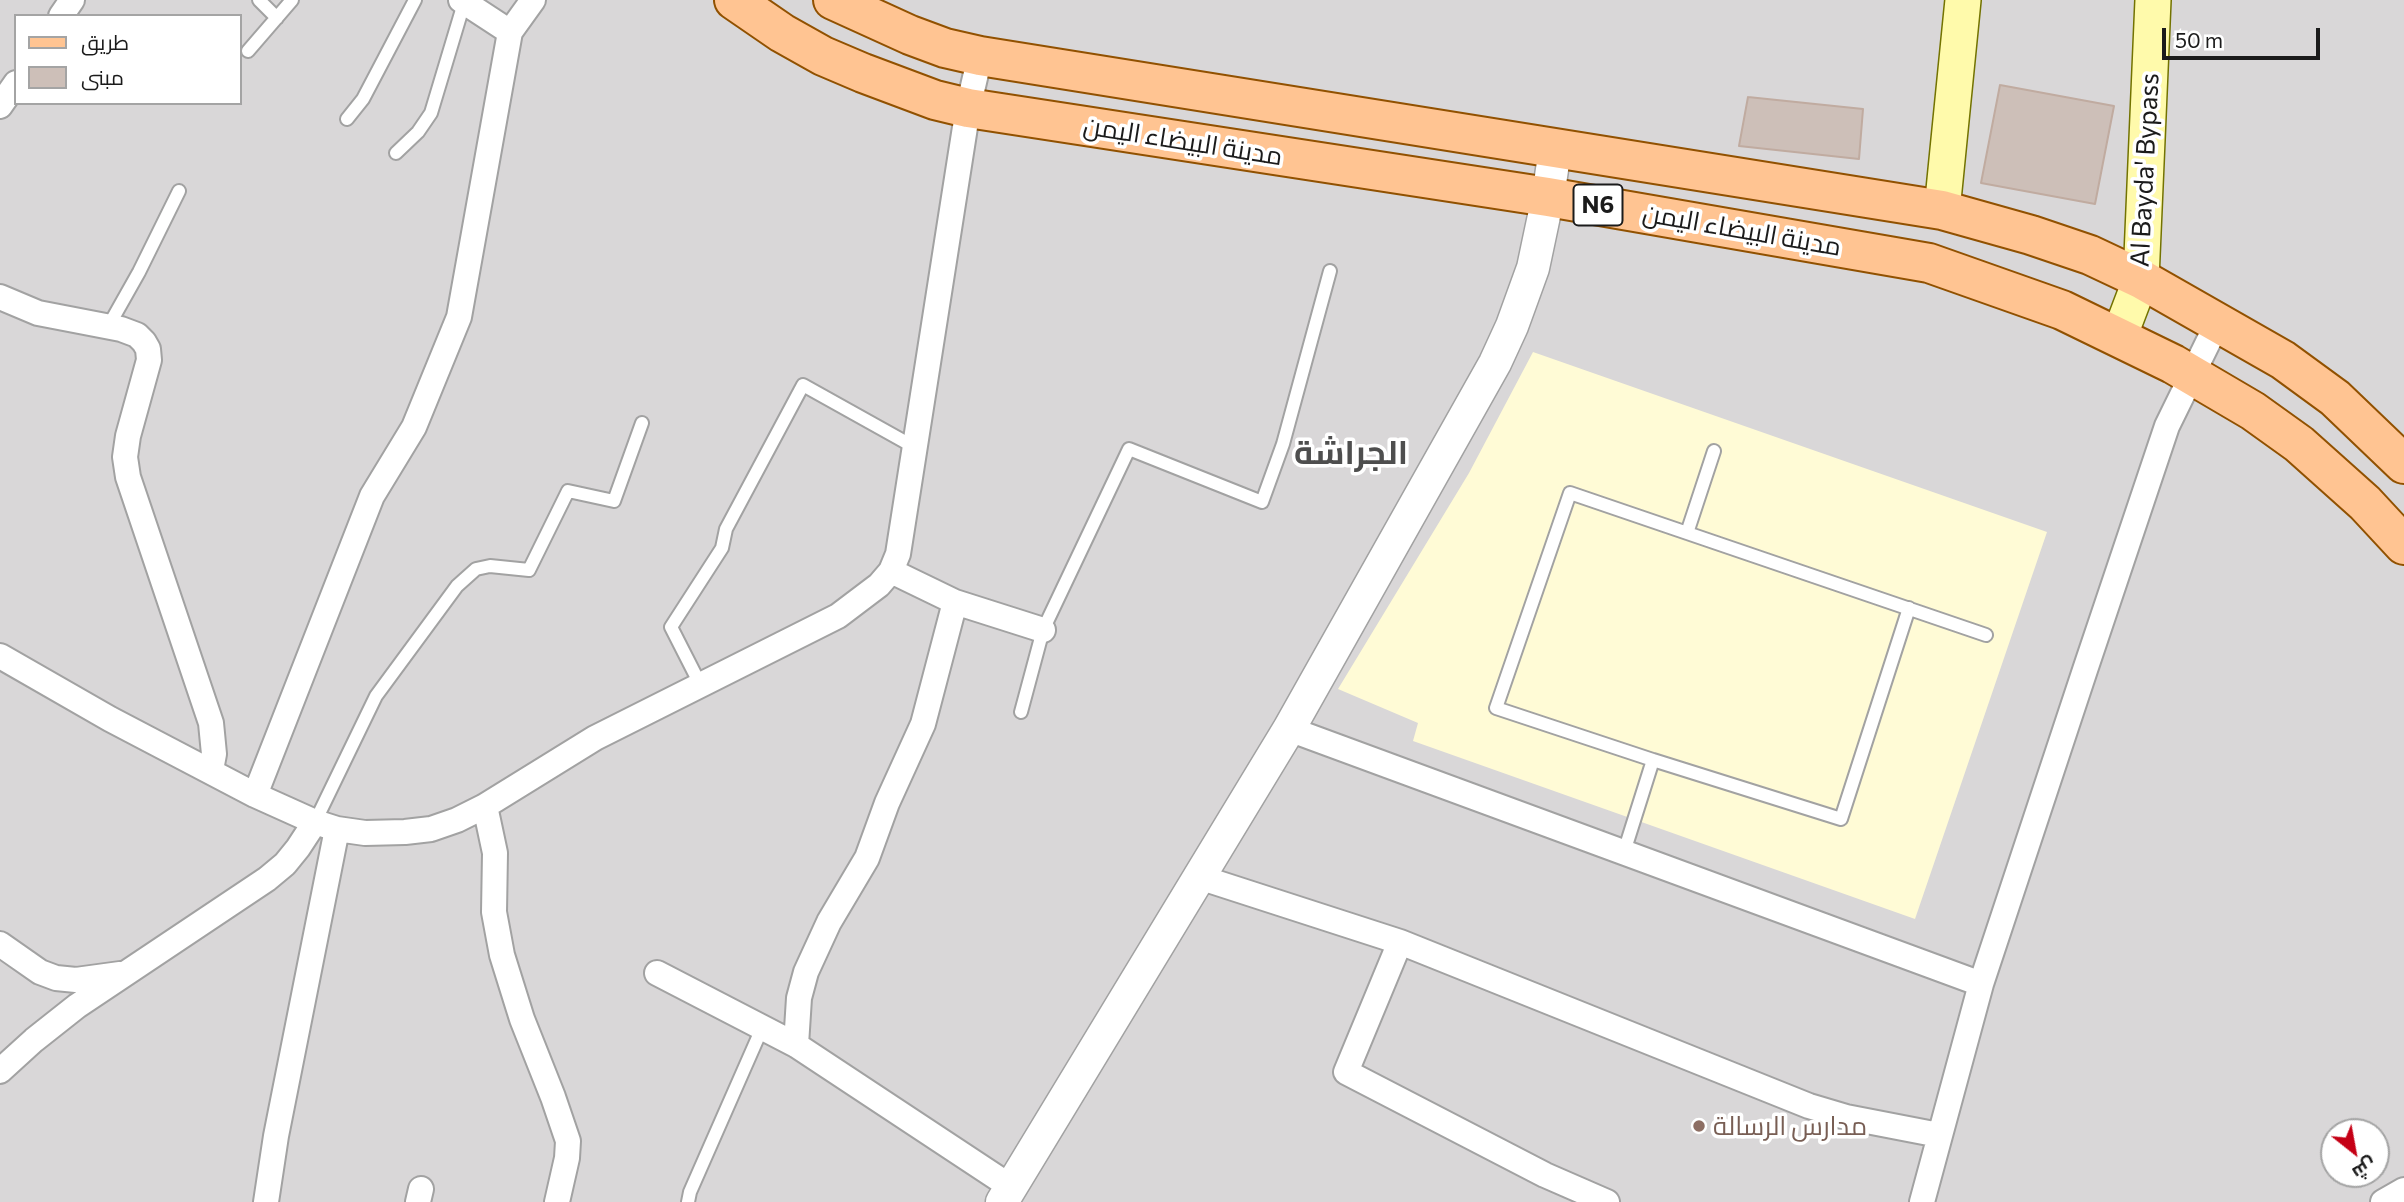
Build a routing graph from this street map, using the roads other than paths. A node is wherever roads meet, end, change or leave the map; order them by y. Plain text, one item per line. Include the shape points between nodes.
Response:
1 (259, 0) edge
2 (292, 0) edge
3 (415, 0) edge
4 (533, 0) edge
5 (734, 0) edge
6 (833, 0) edge
7 (1963, 0) edge
8 (2153, 0) edge
9 (462, 1) edge
10 (277, 18) junction
11 (510, 32) junction
12 (248, 51) dead end
13 (980, 56) junction
14 (14, 86) edge
15 (0, 106) edge
16 (968, 108) junction
17 (347, 120) dead end
18 (1555, 149) junction
19 (396, 153) dead end
20 (179, 191) dead end
21 (1548, 197) junction
22 (1942, 210) junction
23 (1330, 271) dead end
24 (2141, 279) junction
25 (0, 297) edge
26 (2218, 322) junction
27 (108, 327) junction
28 (2119, 337) junction
29 (2190, 375) junction
30 (642, 423) dead end
31 (916, 448) junction
32 (1714, 451) dead end
33 (2404, 464) edge
34 (1687, 533) junction
35 (2404, 545) edge
36 (891, 571) junction
37 (955, 602) junction
38 (1909, 608) junction
39 (1043, 630) junction
40 (1986, 635) dead end
41 (0, 656) edge
42 (701, 684) junction
43 (1021, 712) dead end
44 (1289, 729) junction
45 (1653, 760) junction
46 (211, 770) junction
47 (255, 795) junction
48 (485, 806) junction
49 (326, 826) junction
50 (1623, 852) junction
51 (1199, 877) junction
52 (1400, 942) junction
53 (0, 944) edge
54 (127, 973) junction
55 (657, 974) dead end
56 (1980, 984) junction
57 (763, 1026) junction
58 (796, 1045) junction
59 (0, 1071) edge
60 (1939, 1135) junction
61 (2404, 1190) edge
62 (1007, 1194) edge
63 (265, 1202) edge
64 (557, 1202) edge
65 (688, 1202) edge
66 (1607, 1202) edge
67 (1922, 1202) edge
68 (2383, 1202) edge

1 - 10 lane
2 - 10 lane
3 - 17 lane via 363,99
4 - 11 street
5 - 16 main road, مدينة البيضاء اليمن / N6 via 823,56 934,100
6 - 13 main road, مدينة البيضاء اليمن / N6 via 910,35
7 - 22 main road
8 - 24 main road, Al Bayda' Bypass
9 - 11 street
9 - 19 lane via 431,113
10 - 12 lane
11 - 47 street via 459,317 414,427 373,496
13 - 16 street
13 - 18 main road, مدينة البيضاء اليمن / N6
14 - 15 street
16 - 21 main road, مدينة البيضاء اليمن / N6
16 - 31 street
18 - 21 street
18 - 22 main road, مدينة البيضاء اليمن / N6
20 - 27 lane
21 - 28 main road, مدينة البيضاء اليمن / N6 via 1929,263 2062,310
21 - 44 street via 1533,268 1495,363
22 - 24 main road, مدينة البيضاء اليمن / N6 via 2090,255
23 - 39 lane via 1286,435 1262,502 1129,449
24 - 26 main road, مدينة البيضاء اليمن / N6
24 - 28 main road, Al Bayda' Bypass
25 - 27 street via 38,313
26 - 29 street
26 - 33 main road, مدينة البيضاء اليمن / N6 via 2283,360 2335,398
27 - 46 street via 137,335 148,349 125,457 211,723
28 - 29 main road, مدينة البيضاء اليمن / N6
29 - 35 main road, مدينة البيضاء اليمن / N6 via 2299,444
29 - 56 street via 2167,426
30 - 49 lane via 614,501 569,491 529,570 476,569 457,586 376,696
31 - 36 street via 901,544
31 - 42 lane via 803,385 726,529 722,548 671,627
32 - 34 lane
34 - 38 lane
34 - 45 lane via 1570,493 1496,708
36 - 37 street
36 - 42 street via 838,616
37 - 39 street
37 - 58 street via 922,724 867,858 806,972
38 - 40 lane
38 - 45 lane via 1841,819
39 - 43 lane
41 - 46 street
42 - 48 street via 595,738
44 - 50 street
44 - 51 street
45 - 50 lane
46 - 47 street
47 - 49 street
48 - 49 street via 431,829 365,833
48 - 64 street via 494,844 494,912 502,955 568,1141
49 - 54 street via 267,879
49 - 63 street
50 - 56 street
51 - 52 street
51 - 62 street
52 - 60 street via 1789,1099 1846,1117
52 - 66 street via 1346,1072
53 - 54 street via 56,978
54 - 59 street via 56,1022
55 - 57 street
56 - 60 street
57 - 58 street
57 - 65 lane
58 - 62 street
60 - 67 street
61 - 68 street

